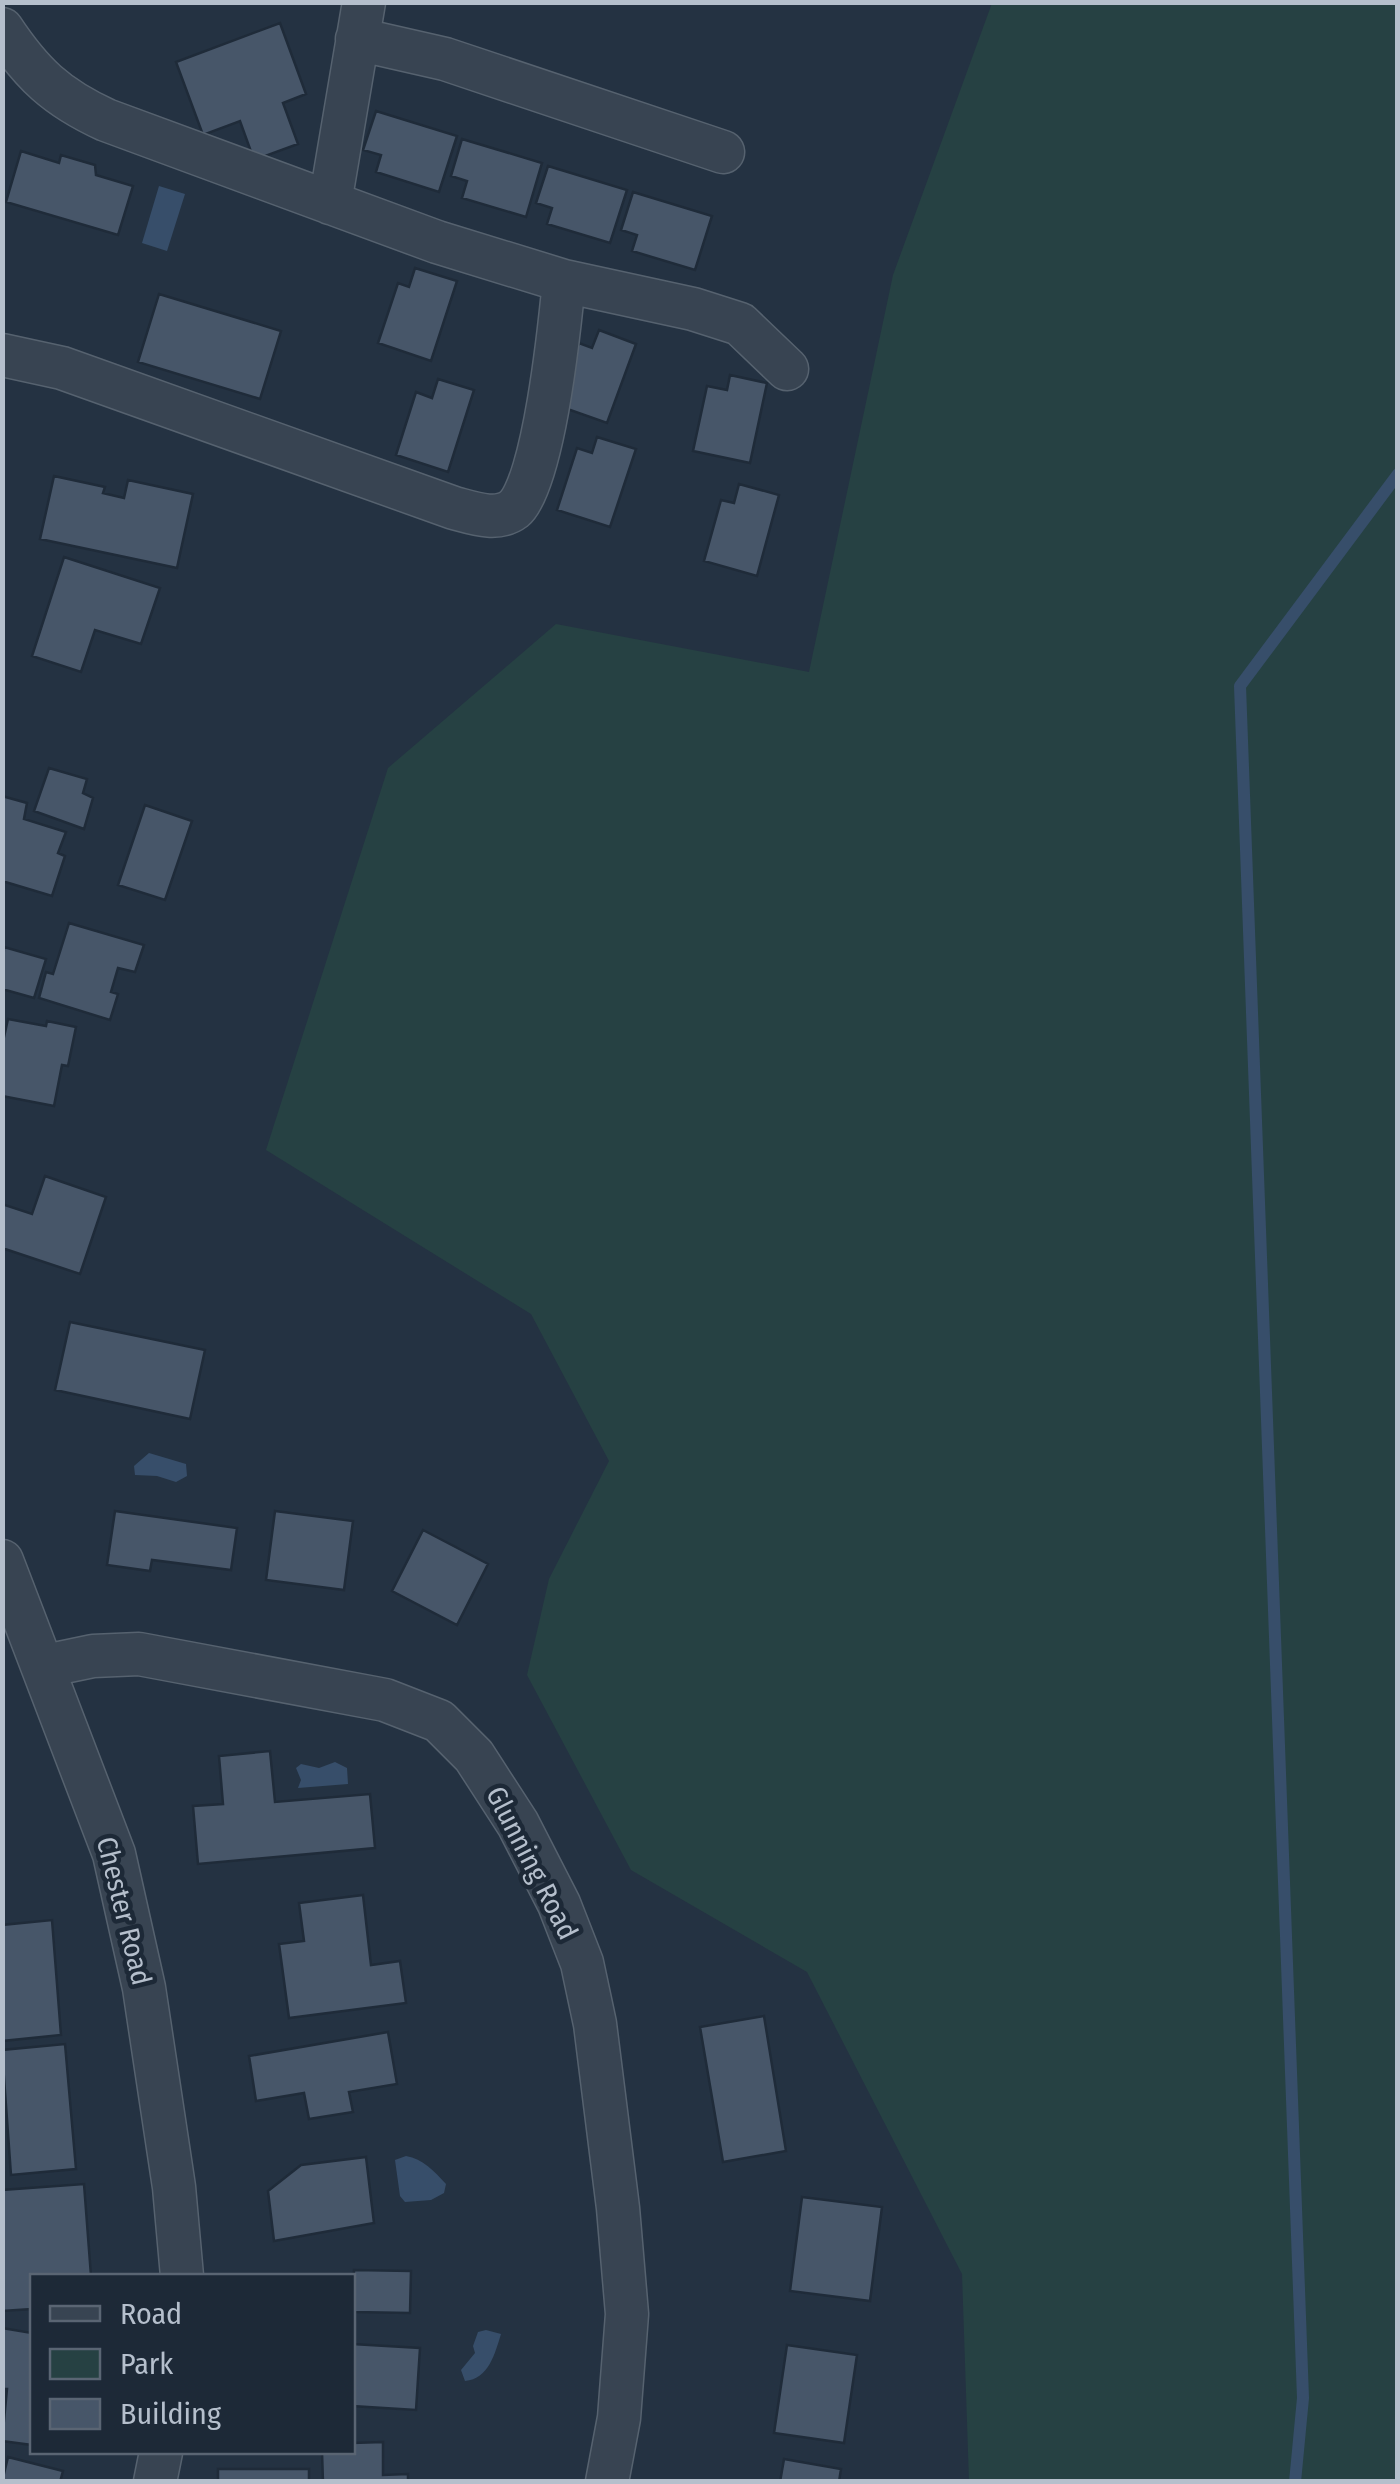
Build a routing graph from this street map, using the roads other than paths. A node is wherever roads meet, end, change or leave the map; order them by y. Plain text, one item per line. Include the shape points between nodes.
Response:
1 (361, 21) edge
2 (2, 29) edge
3 (724, 152) dead end
4 (330, 203) junction
5 (564, 281) junction
6 (2, 355) edge
7 (787, 368) dead end
8 (2, 1562) edge
9 (44, 1666) junction
10 (182, 2274) edge
11 (161, 2454) edge
12 (154, 2482) edge
13 (607, 2482) edge

1 - 3 street via 444,59
1 - 4 street
2 - 4 street via 23,60 71,104
4 - 5 street
5 - 6 street via 533,476 522,501 502,516 454,508 62,368
5 - 7 street via 740,324
8 - 9 street, Chester Road
9 - 10 street, Chester Road via 114,1854 140,1968
9 - 13 street, Glunning Road via 139,1654 386,1700 439,1721 474,1756 559,1904 582,1963 595,2024 627,2314 620,2418
11 - 12 street

